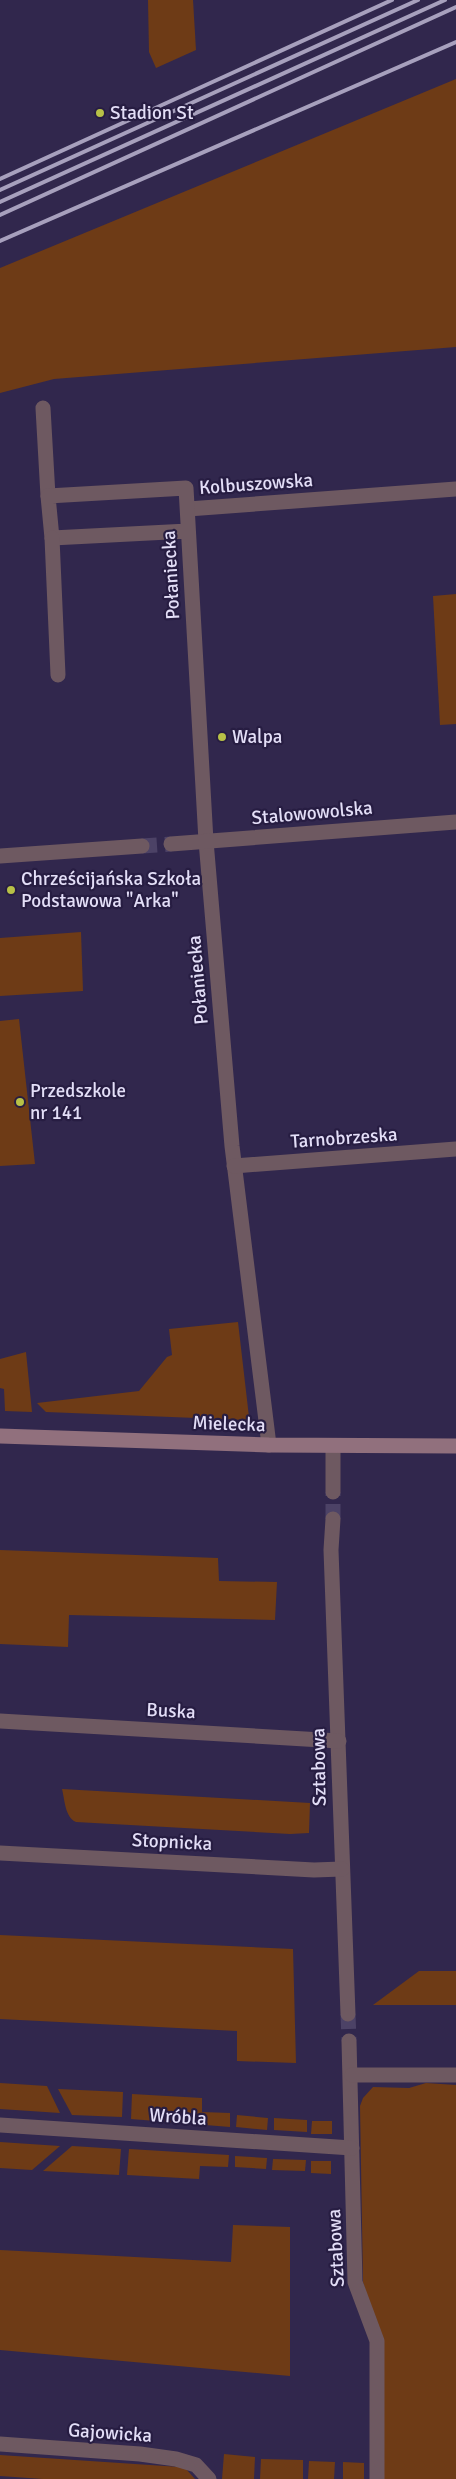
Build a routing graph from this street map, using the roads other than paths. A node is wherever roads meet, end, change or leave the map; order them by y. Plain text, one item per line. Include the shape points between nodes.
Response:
1 (43, 408) dead end
2 (456, 489) edge
3 (48, 496) junction
4 (188, 509) junction
5 (188, 531) junction
6 (52, 538) junction
7 (58, 675) dead end
8 (456, 822) edge
9 (206, 842) junction
10 (171, 844) tunnel mouth
11 (142, 846) tunnel mouth
12 (0, 856) edge
13 (456, 1149) edge
14 (234, 1166) junction
15 (0, 1436) edge
16 (269, 1445) junction
17 (333, 1446) junction
18 (456, 1446) edge
19 (333, 1492) tunnel mouth
20 (333, 1519) tunnel mouth
21 (0, 1721) edge
22 (339, 1741) junction
23 (0, 1853) edge
24 (342, 1869) junction
25 (348, 2014) tunnel mouth
26 (349, 2041) tunnel mouth
27 (352, 2075) junction
28 (456, 2075) edge
29 (0, 2126) edge
30 (352, 2148) junction
31 (0, 2444) edge
32 (208, 2479) edge
33 (377, 2479) edge

1 - 3 street
2 - 4 street, Kolbuszowska
3 - 4 street, Kolbuszowska via 186,488
3 - 6 street
4 - 5 street, Połaniecka
5 - 6 street
5 - 9 street, Połaniecka
6 - 7 street
8 - 9 street, Stalowowolska
9 - 10 street, Stalowowolska
9 - 14 street, Połaniecka
11 - 12 street
13 - 14 street, Tarnobrzeska
14 - 16 street, Połaniecka
15 - 16 street, Mielecka
16 - 17 street, Mielecka
17 - 18 street, Mielecka
17 - 19 street
20 - 22 street, Sztabowa via 331,1550
21 - 22 street, Buska
22 - 24 street, Sztabowa
23 - 24 street, Stopnicka
24 - 25 street, Sztabowa
26 - 27 street, Sztabowa
27 - 28 street
27 - 30 street, Sztabowa
29 - 30 street, Wróbla
30 - 33 street, Sztabowa via 355,2282 377,2341
31 - 32 street, Gajowicka via 176,2459 196,2465

